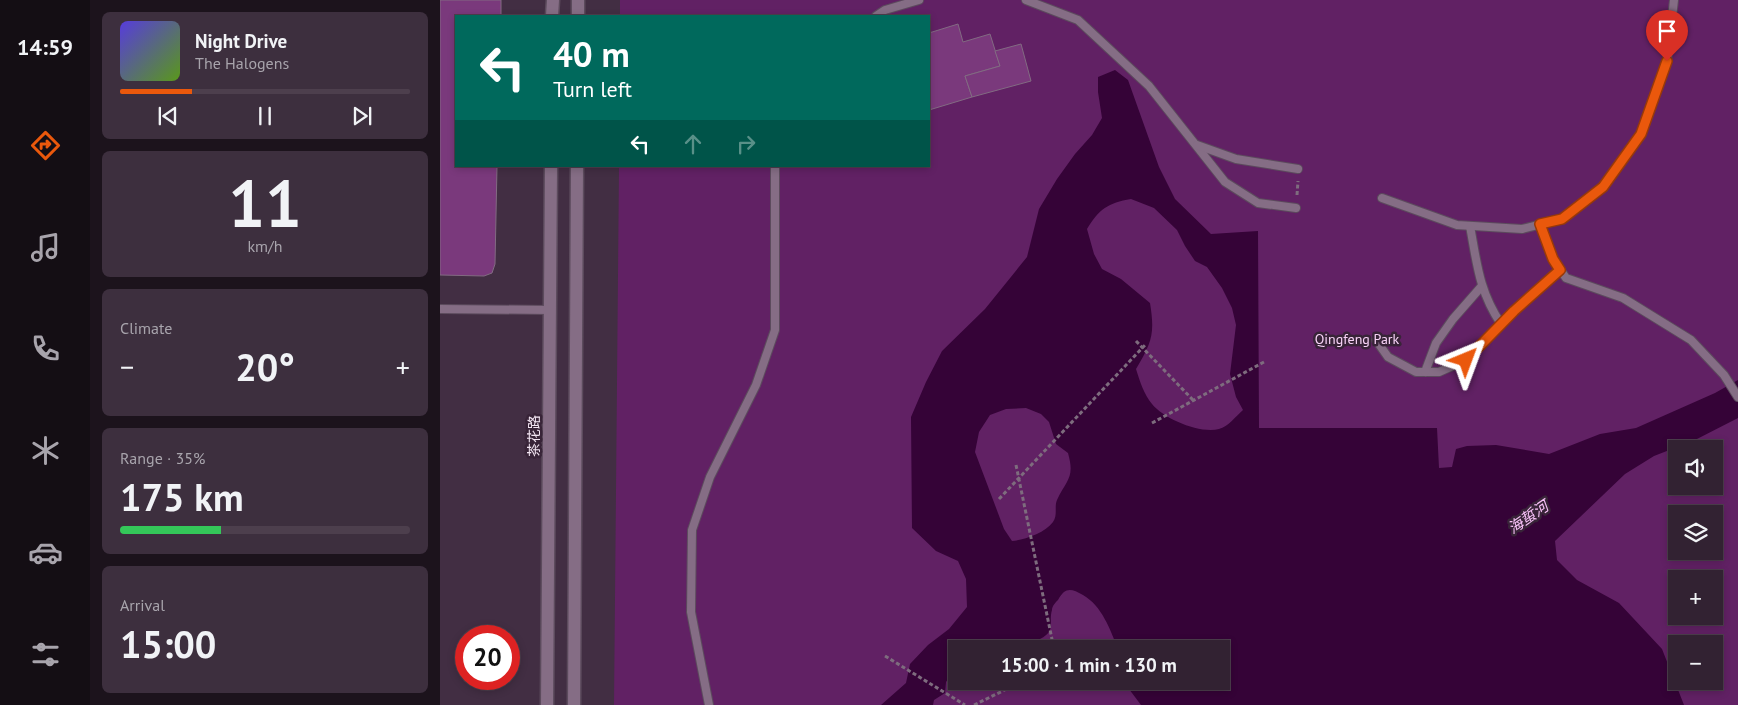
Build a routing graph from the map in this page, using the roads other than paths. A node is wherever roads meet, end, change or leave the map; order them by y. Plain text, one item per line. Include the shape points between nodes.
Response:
1 (553, 0) edge
2 (578, 0) edge
3 (918, 0) edge
4 (1026, 0) edge
5 (1674, 0) edge
6 (552, 15) edge
7 (578, 15) edge
8 (878, 15) edge
9 (1195, 144) junction
10 (550, 167) edge
11 (577, 167) edge
12 (775, 167) edge
13 (1298, 169) road end
14 (1382, 198) dead end
15 (1296, 208) road end
16 (1540, 224) junction
17 (1470, 226) junction
18 (1560, 270) junction
19 (1481, 287) junction
20 (440, 309) edge
21 (550, 310) junction
22 (1501, 324) junction
23 (1376, 340) dead end
24 (1425, 372) junction
25 (1738, 397) edge
26 (547, 705) edge
27 (574, 705) edge
28 (709, 705) edge

1 - 6 main road
2 - 7 main road
3 - 8 lane
4 - 9 lane via 1078,20 1149,86
5 - 16 lane via 1667,61 1641,134 1603,187 1562,219
9 - 13 lane via 1236,159
9 - 15 lane via 1225,182 1258,203
10 - 21 main road, 茶花路
11 - 27 main road
12 - 28 lane via 775,330 756,385 710,477 692,530 691,612
14 - 17 lane via 1456,225
16 - 17 lane via 1522,229
16 - 18 lane
17 - 19 lane
18 - 22 lane
18 - 25 lane via 1566,278 1623,298 1691,340 1724,375
19 - 22 lane
19 - 24 lane via 1436,343
20 - 21 lane
21 - 26 main road, 茶花路
22 - 24 lane via 1466,360 1439,372
23 - 24 lane via 1388,356 1416,372

